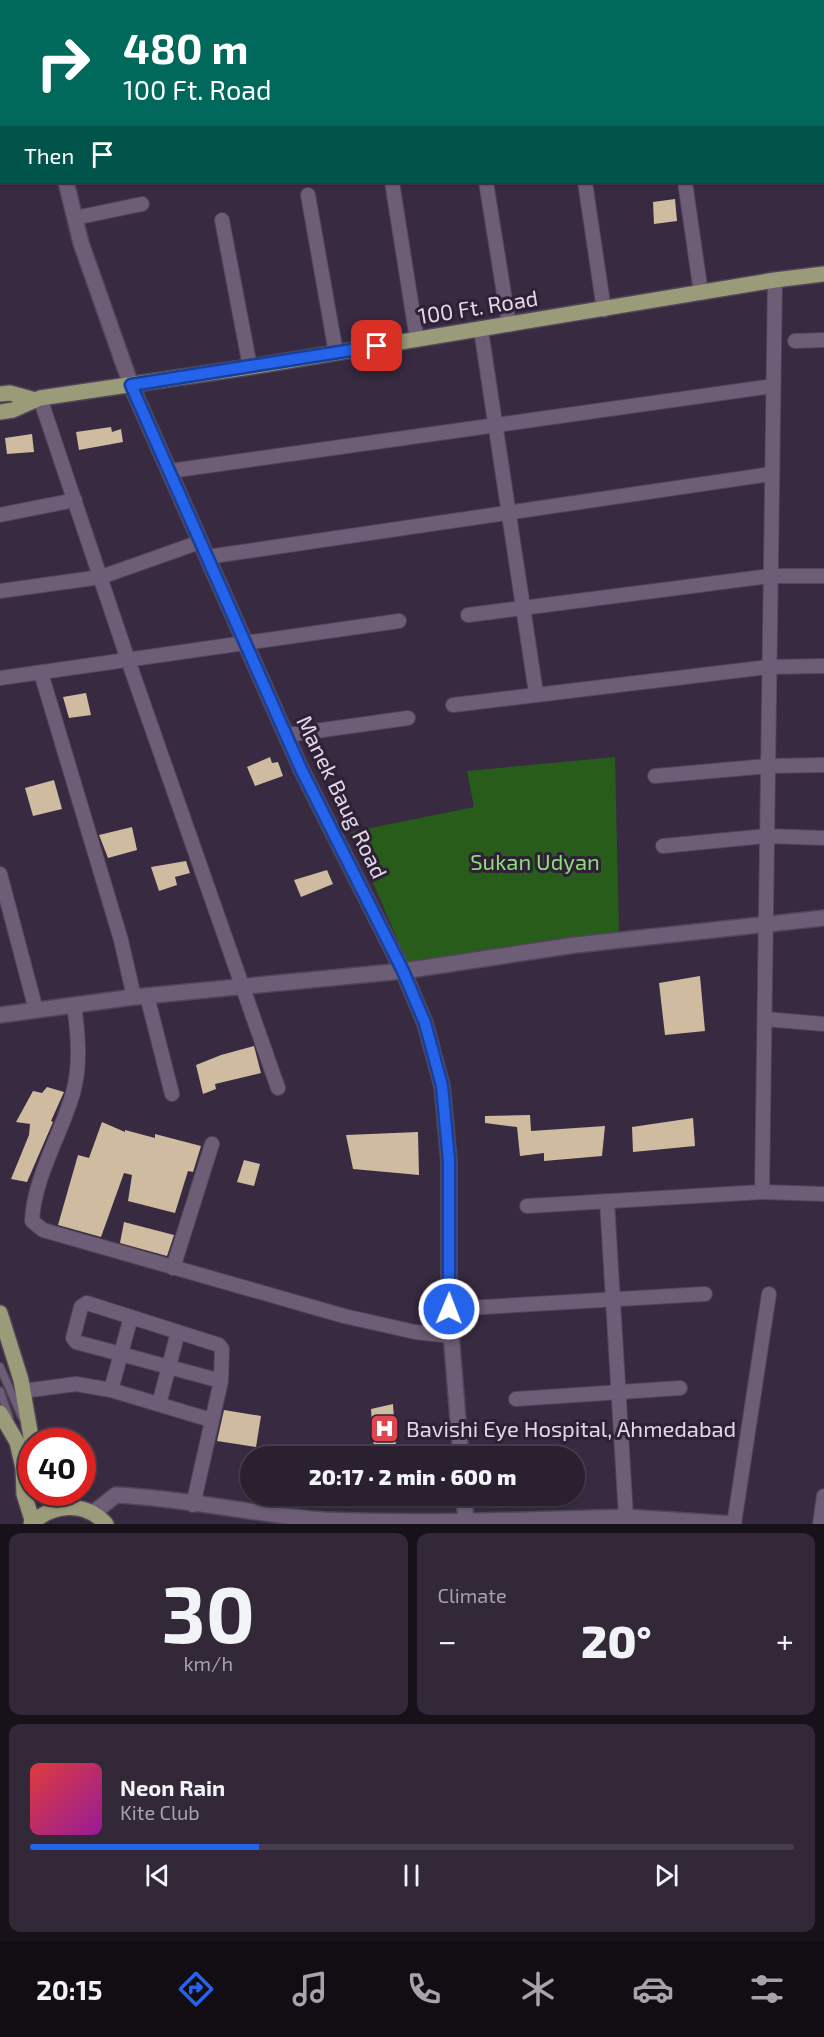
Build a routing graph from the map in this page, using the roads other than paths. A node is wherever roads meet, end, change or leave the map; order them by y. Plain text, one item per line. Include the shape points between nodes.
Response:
1 (66, 183) edge
2 (392, 183) edge
3 (486, 183) edge
4 (585, 183) edge
5 (685, 183) edge
6 (308, 195) dead end
7 (142, 204) dead end
8 (75, 218) junction
9 (222, 220) dead end
10 (824, 274) edge
11 (775, 280) junction
12 (701, 293) junction
13 (604, 310) junction
14 (509, 325) junction
15 (481, 330) junction
16 (417, 340) junction
17 (824, 340) edge
18 (795, 341) dead end
19 (336, 352) junction
20 (249, 368) junction
21 (131, 385) junction
22 (773, 386) junction
23 (0, 394) edge
24 (36, 399) junction
25 (0, 412) edge
26 (496, 425) junction
27 (170, 471) junction
28 (771, 474) junction
29 (75, 500) junction
30 (509, 512) junction
31 (0, 515) edge
32 (200, 542) junction
33 (207, 557) junction
34 (770, 576) junction
35 (824, 576) edge
36 (100, 577) junction
37 (0, 591) edge
38 (523, 606) junction
39 (468, 615) dead end
40 (399, 621) dead end
41 (245, 644) junction
42 (129, 660) junction
43 (824, 666) edge
44 (768, 667) junction
45 (41, 672) junction
46 (0, 678) edge
47 (536, 693) junction
48 (453, 705) dead end
49 (408, 718) dead end
50 (288, 735) junction
51 (824, 765) edge
52 (768, 766) junction
53 (655, 776) dead end
54 (767, 836) junction
55 (824, 838) edge
56 (663, 846) dead end
57 (0, 874) edge
58 (824, 918) edge
59 (766, 924) junction
60 (403, 971) junction
61 (244, 986) junction
62 (140, 997) junction
63 (74, 1005) junction
64 (36, 1010) junction
65 (0, 1015) edge
66 (765, 1019) junction
67 (824, 1024) edge
68 (278, 1088) dead end
69 (172, 1094) dead end
70 (212, 1144) dead end
71 (762, 1192) junction
72 (824, 1194) edge
73 (607, 1201) junction
74 (527, 1206) dead end
75 (173, 1269) junction
76 (705, 1294) dead end
77 (769, 1294) dead end
78 (613, 1301) junction
79 (449, 1309) junction
80 (0, 1313) edge
81 (131, 1317) junction
82 (178, 1332) junction
83 (451, 1336) junction
84 (121, 1354) junction
85 (0, 1367) edge
86 (169, 1367) junction
87 (221, 1381) junction
88 (680, 1388) dead end
89 (111, 1390) junction
90 (0, 1391) edge
91 (23, 1391) junction
92 (619, 1394) junction
93 (516, 1399) dead end
94 (159, 1404) junction
95 (0, 1413) edge
96 (211, 1420) junction
97 (20, 1428) edge
98 (23, 1428) edge
99 (26, 1428) edge
100 (18, 1431) edge
101 (460, 1446) edge
102 (824, 1496) edge
103 (194, 1504) junction
104 (27, 1506) edge
105 (465, 1506) edge
106 (78, 1508) joint
107 (93, 1513) junction
108 (627, 1520) edge
109 (466, 1522) junction
110 (32, 1523) edge
111 (106, 1524) edge
112 (734, 1524) edge
113 (820, 1524) edge

1 - 8 street, Manek Baug Road
2 - 16 street
3 - 14 street
4 - 13 street
5 - 12 street
6 - 19 street
7 - 8 street
8 - 21 street, Manek Baug Road
9 - 20 street
10 - 11 main road, 100 Ft. Road
11 - 12 main road, 100 Ft. Road
11 - 22 street
12 - 13 main road, 100 Ft. Road
13 - 14 main road, 100 Ft. Road
14 - 15 main road, 100 Ft. Road
15 - 16 main road, 100 Ft. Road
15 - 26 street
16 - 19 main road, 100 Ft. Road
17 - 18 street
19 - 20 main road, 100 Ft. Road
20 - 21 main road, 100 Ft. Road
21 - 24 main road, 100 Ft. Road
21 - 27 street, Manek Baug Road
22 - 26 street
22 - 28 street
23 - 24 main road, 100 Ft. Road
24 - 25 main road, 100 Ft. Road
24 - 29 street
26 - 27 street
26 - 30 street
27 - 32 street, Manek Baug Road
28 - 30 street
28 - 34 street
29 - 31 street
29 - 36 street
30 - 33 street
30 - 38 street
32 - 33 street, Manek Baug Road
32 - 36 street
33 - 41 street, Manek Baug Road
34 - 35 street
34 - 38 street
34 - 44 street
36 - 37 street
36 - 42 street
38 - 39 street
38 - 47 street
40 - 41 street
41 - 42 street
41 - 50 street, Manek Baug Road
42 - 45 street
42 - 61 street
43 - 44 street
44 - 47 street
44 - 52 street
45 - 46 street
45 - 62 street
47 - 48 street
49 - 50 street
50 - 60 street, Manek Baug Road via 301,769
51 - 52 street
52 - 53 street
52 - 54 street
54 - 55 street
54 - 56 street
54 - 59 street
57 - 64 street
58 - 59 street
59 - 60 street via 575,945
59 - 66 street
60 - 61 street
60 - 79 street, Manek Baug Road via 425,1023 442,1086 449,1161
61 - 62 street
61 - 68 street
62 - 63 street
62 - 69 street
63 - 64 street
63 - 75 street via 74,1090 41,1180 32,1221 43,1230
64 - 65 street
66 - 67 street
66 - 71 street
70 - 75 street
71 - 72 street
71 - 73 street
73 - 74 street
73 - 78 street
75 - 83 street via 344,1316
76 - 78 street
77 - 112 street
78 - 79 street
78 - 92 street
79 - 83 street, Manek Baug Road
80 - 91 main road
81 - 82 street
81 - 84 street
81 - 84 street via 87,1303 81,1307 74,1340
82 - 86 street
82 - 87 street via 219,1345
83 - 101 street, Manek Baug Road
84 - 86 street
84 - 89 street
85 - 98 lane
86 - 87 street
86 - 94 street
87 - 96 street
88 - 92 street
89 - 91 street via 76,1383
89 - 94 street
90 - 97 lane
91 - 99 main road
92 - 93 street
92 - 108 street
94 - 96 street
95 - 100 main road
96 - 103 street
102 - 113 street
103 - 107 street via 116,1495
103 - 109 street via 325,1520
104 - 110 main road
105 - 109 street
106 - 107 main road
106 - 110 main road via 54,1509
107 - 111 main road
108 - 109 street
108 - 112 street

